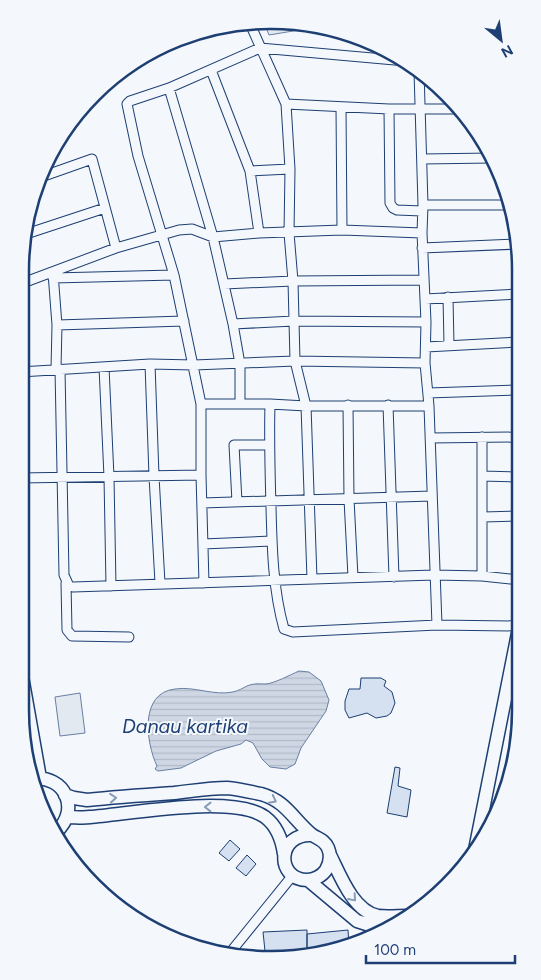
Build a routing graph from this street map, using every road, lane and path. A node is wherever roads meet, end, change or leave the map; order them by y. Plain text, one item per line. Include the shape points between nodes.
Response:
1 (252, 29) edge
2 (260, 48) junction
3 (388, 59) edge
4 (211, 70) junction
5 (420, 81) edge
6 (169, 88) junction
7 (286, 104) junction
8 (341, 107) junction
9 (389, 109) junction
10 (421, 109) junction
11 (450, 109) edge
12 (484, 158) edge
13 (422, 159) junction
14 (290, 170) junction
15 (250, 171) junction
16 (49, 174) edge
17 (503, 205) edge
18 (105, 208) junction
19 (423, 208) junction
20 (342, 230) junction
21 (32, 232) edge
22 (289, 232) junction
23 (422, 232) junction
24 (259, 233) junction
25 (161, 234) junction
26 (213, 238) junction
27 (511, 244) edge
28 (116, 248) junction
29 (422, 248) junction
30 (53, 274) junction
31 (174, 275) junction
32 (292, 280) junction
33 (424, 280) junction
34 (29, 281) edge
35 (224, 284) junction
36 (512, 294) edge
37 (448, 297) junction
38 (425, 299) junction
39 (184, 321) junction
40 (294, 321) junction
41 (426, 322) junction
42 (233, 324) junction
43 (57, 325) junction
44 (512, 342) edge
45 (448, 345) junction
46 (426, 346) junction
47 (295, 361) junction
48 (425, 363) junction
49 (150, 364) junction
50 (240, 364) junction
51 (194, 365) junction
52 (104, 366) junction
53 (58, 369) junction
54 (29, 371) edge
55 (512, 390) edge
56 (428, 393) junction
57 (240, 403) junction
58 (201, 404) junction
59 (270, 404) junction
60 (348, 405) junction
61 (388, 405) junction
62 (306, 406) junction
63 (429, 406) junction
64 (482, 437) junction
65 (512, 437) edge
66 (430, 438) junction
67 (268, 445) junction
68 (201, 475) junction
69 (154, 476) junction
70 (482, 476) junction
71 (61, 477) junction
72 (109, 477) junction
73 (512, 477) edge
74 (29, 478) edge
75 (391, 496) junction
76 (432, 496) junction
77 (310, 500) junction
78 (349, 500) junction
79 (237, 502) junction
80 (271, 502) junction
81 (202, 503) junction
82 (483, 516) junction
83 (512, 516) edge
84 (272, 541) junction
85 (203, 544) junction
86 (434, 575) junction
87 (482, 576) junction
88 (353, 577) junction
89 (394, 577) junction
90 (312, 579) junction
91 (512, 579) edge
92 (275, 580) junction
93 (66, 583) junction
94 (160, 583) junction
95 (204, 583) junction
96 (111, 586) junction
97 (437, 625) junction
98 (512, 625) edge
99 (129, 637) dead end
100 (512, 665) edge
101 (39, 779) edge
102 (65, 795) junction
103 (67, 817) junction
104 (60, 828) edge
105 (478, 833) edge
106 (312, 835) junction
107 (284, 854) junction
108 (330, 855) junction
109 (293, 875) junction
110 (308, 880) junction
111 (396, 916) edge
112 (375, 927) edge
113 (234, 948) edge

1 - 2 street
2 - 3 street
2 - 4 street
2 - 7 street
4 - 6 street
4 - 15 street
5 - 10 street
6 - 25 street via 127,104 138,156
6 - 26 street
7 - 8 street
7 - 14 street
8 - 9 street
8 - 20 street
9 - 10 street
9 - 19 street via 390,203 397,210
10 - 11 street
10 - 13 street
12 - 13 street
13 - 19 street
14 - 15 street
14 - 22 street
15 - 24 street
16 - 18 street via 92,159
17 - 19 street
18 - 21 street
18 - 28 street
19 - 23 street
20 - 22 street
20 - 23 street
22 - 24 street
22 - 32 street
23 - 29 street
24 - 26 street
25 - 26 street via 192,229
25 - 28 street
25 - 31 street
26 - 35 street
27 - 29 street
28 - 30 street
29 - 33 street
30 - 31 street
30 - 34 street
30 - 43 street
31 - 39 street
32 - 33 street
32 - 35 street
32 - 40 street
33 - 38 street
35 - 42 street
36 - 37 street
37 - 38 street
37 - 45 street
38 - 41 street
39 - 43 street
39 - 51 street
40 - 41 street
40 - 42 street
40 - 47 street
41 - 46 street
42 - 50 street
43 - 53 street
44 - 45 street
45 - 46 street
46 - 48 street
47 - 48 street
47 - 50 street
47 - 62 street
48 - 56 street
49 - 51 street
49 - 52 street
49 - 69 street
50 - 51 street
50 - 57 street
51 - 58 street
52 - 53 street
52 - 72 street
53 - 54 street
53 - 71 street
55 - 56 street
56 - 63 street
57 - 58 street
57 - 59 street
58 - 68 street
59 - 62 street
59 - 67 street
60 - 61 street
60 - 62 street
60 - 78 street
61 - 63 street
61 - 75 street
62 - 77 street
63 - 66 street
64 - 65 street
64 - 66 street
64 - 70 street
66 - 76 street
67 - 79 street via 234,445
67 - 80 street
68 - 69 street
68 - 81 street
69 - 72 street
69 - 94 street
70 - 73 street
70 - 82 street
71 - 72 street
71 - 74 street
71 - 93 street
72 - 96 street
75 - 76 street
75 - 78 street
75 - 89 street
76 - 86 street
77 - 78 street
77 - 80 street
77 - 90 street
78 - 88 street
79 - 80 street
79 - 81 street
80 - 84 street
81 - 85 street
82 - 83 street
82 - 87 street
84 - 85 street
84 - 92 street
85 - 95 street
86 - 87 street
86 - 89 street
86 - 97 street
87 - 91 street
88 - 89 street
88 - 90 street
90 - 92 street
92 - 95 street
92 - 97 street via 284,629 288,631
93 - 96 street via 73,587
93 - 99 street via 69,634
94 - 95 street
94 - 96 street
97 - 98 street
100 - 105 street
101 - 102 street via 59,786
102 - 103 street
102 -> 106 street via 87,800 228,788 278,801
103 - 104 street
107 -> 103 street via 281,838 266,818 256,812 227,807 180,807
106 - 107 street via 292,840
106 - 108 street via 324,842
107 - 109 street via 287,869
108 - 110 street via 327,869
108 -> 111 street via 347,890 360,906 377,916
109 - 110 street
109 - 113 street
110 - 112 street via 357,921

